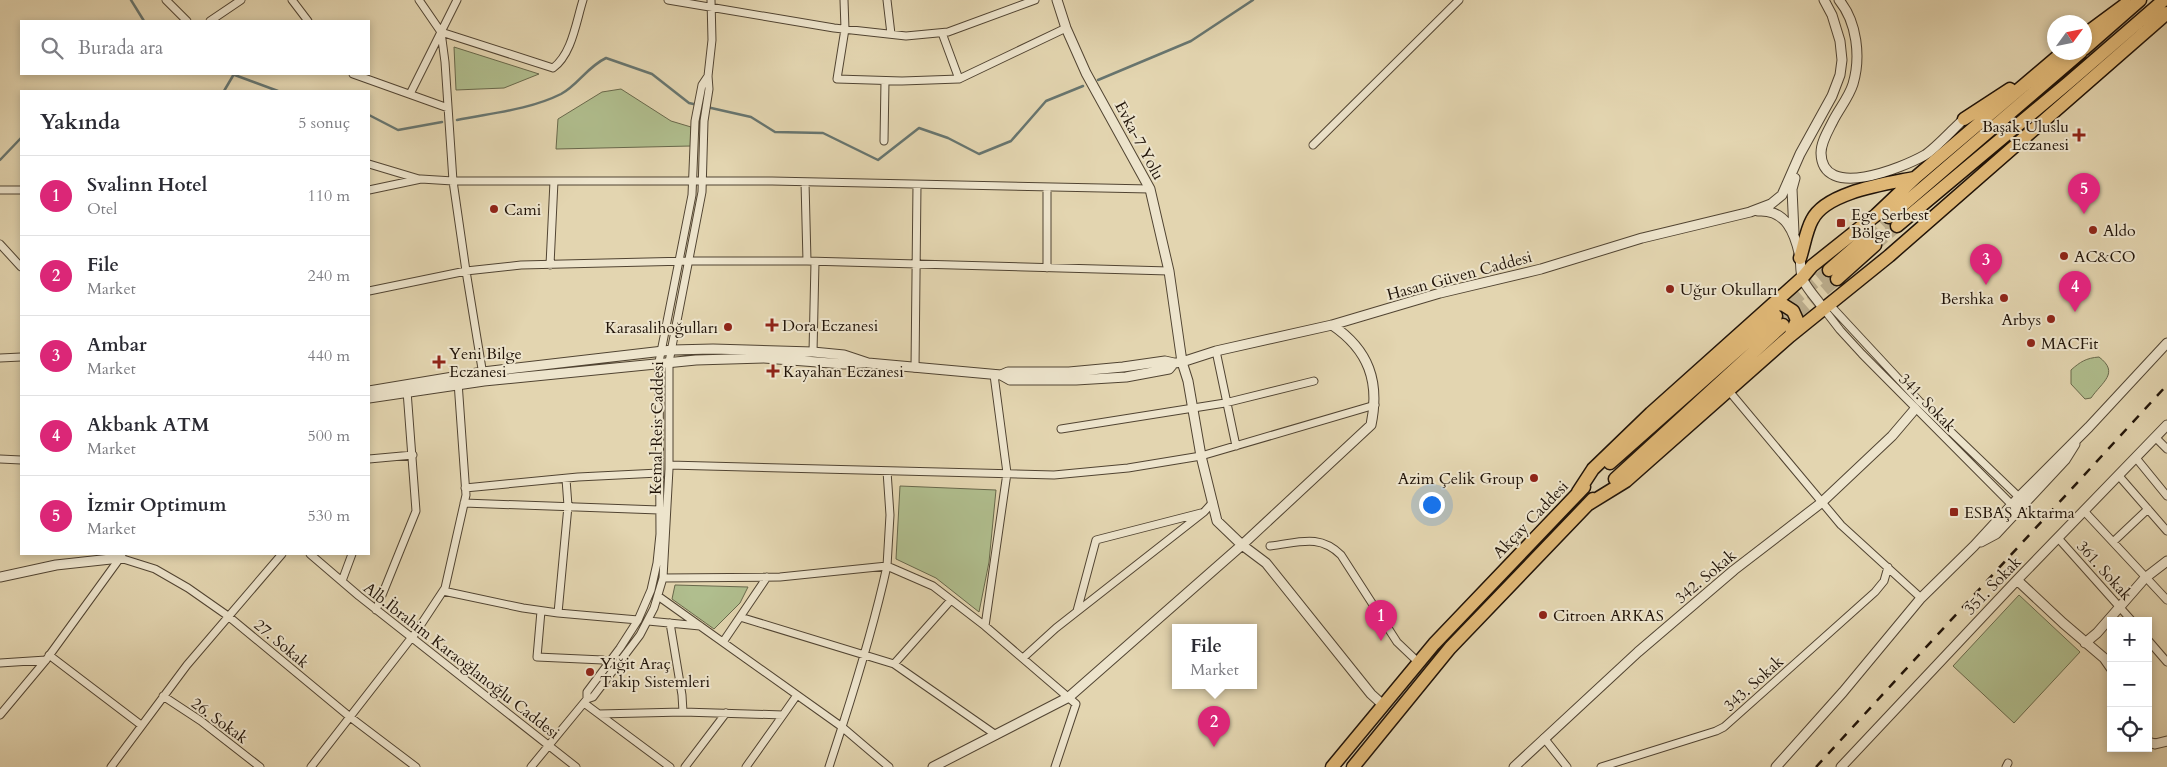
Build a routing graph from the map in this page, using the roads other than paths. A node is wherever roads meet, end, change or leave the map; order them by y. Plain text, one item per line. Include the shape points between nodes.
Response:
1 (166, 0) edge
2 (241, 0) edge
3 (292, 0) edge
4 (419, 0) edge
5 (457, 0) edge
6 (583, 0) edge
7 (668, 0) edge
8 (844, 0) edge
9 (887, 0) edge
10 (1035, 0) edge
11 (1056, 0) edge
12 (1459, 0) edge
13 (1824, 0) edge
14 (1839, 0) edge
15 (2132, 0) edge
16 (2140, 0) edge
17 (2164, 0) edge
18 (711, 4) edge
19 (2167, 13) edge
20 (186, 20) edge
21 (211, 20) edge
22 (307, 20) edge
23 (1066, 28) junction
24 (845, 29) junction
25 (2092, 29) edge
26 (441, 32) junction
27 (942, 33) junction
28 (891, 34) junction
29 (2092, 42) edge
30 (2053, 60) edge
31 (2072, 60) edge
32 (2036, 74) junction
33 (356, 75) edge
34 (959, 79) junction
35 (885, 81) junction
36 (410, 94) junction
37 (448, 108) junction
38 (701, 109) junction
39 (1964, 119) joint
40 (884, 141) dead end
41 (1313, 145) dead end
42 (1800, 154) junction
43 (370, 164) edge
44 (1916, 177) junction
45 (422, 179) junction
46 (454, 181) junction
47 (554, 181) junction
48 (693, 182) junction
49 (703, 182) junction
50 (805, 182) junction
51 (917, 185) junction
52 (1047, 187) junction
53 (1150, 188) junction
54 (0, 190) edge
55 (20, 190) edge
56 (370, 190) edge
57 (1750, 212) junction
58 (1794, 234) junction
59 (1872, 240) tunnel mouth
60 (0, 244) edge
61 (1800, 258) junction
62 (679, 261) junction
63 (689, 261) junction
64 (807, 261) junction
65 (815, 262) junction
66 (917, 264) junction
67 (550, 265) junction
68 (20, 266) edge
69 (1047, 268) junction
70 (1169, 271) junction
71 (466, 272) junction
72 (1833, 274) tunnel mouth
73 (1802, 278) junction
74 (370, 291) edge
75 (1826, 306) junction
76 (1780, 321) junction
77 (1332, 325) junction
78 (2167, 343) edge
79 (672, 350) junction
80 (1216, 351) junction
81 (660, 352) junction
82 (813, 352) junction
83 (20, 357) edge
84 (0, 358) edge
85 (659, 362) junction
86 (669, 362) junction
87 (868, 362) junction
88 (1178, 363) junction
89 (915, 368) junction
90 (998, 375) junction
91 (484, 376) junction
92 (458, 380) junction
93 (1314, 381) dead end
94 (370, 391) edge
95 (407, 391) junction
96 (1728, 391) junction
97 (370, 398) edge
98 (1225, 403) junction
99 (1375, 406) junction
100 (1192, 409) junction
101 (1915, 409) junction
102 (2167, 425) edge
103 (1061, 429) dead end
104 (2156, 438) junction
105 (1236, 446) junction
106 (2167, 449) edge
107 (413, 455) junction
108 (1201, 456) junction
109 (2136, 458) junction
110 (0, 459) edge
111 (370, 459) edge
112 (20, 460) edge
113 (669, 465) junction
114 (887, 471) junction
115 (659, 472) junction
116 (1007, 473) junction
117 (2119, 476) junction
118 (566, 479) junction
119 (465, 488) junction
120 (2167, 496) edge
121 (2022, 499) junction
122 (1213, 502) junction
123 (464, 503) junction
124 (1821, 503) junction
125 (1587, 505) junction
126 (568, 506) junction
127 (2015, 507) junction
128 (659, 510) junction
129 (2148, 510) junction
130 (2084, 511) junction
131 (1204, 512) junction
132 (2167, 531) edge
133 (2058, 538) junction
134 (2114, 542) junction
135 (1242, 545) junction
136 (1270, 546) dead end
137 (281, 555) edge
138 (311, 555) edge
139 (352, 555) edge
140 (120, 556) edge
141 (2167, 561) edge
142 (886, 566) junction
143 (1888, 567) junction
144 (0, 577) edge
145 (767, 577) junction
146 (663, 578) junction
147 (2145, 578) junction
148 (2017, 580) junction
149 (342, 581) junction
150 (443, 591) junction
151 (658, 596) junction
152 (1921, 598) junction
153 (951, 600) junction
154 (2167, 600) edge
155 (2119, 606) junction
156 (376, 610) junction
157 (541, 610) junction
158 (1077, 611) junction
159 (558, 613) junction
160 (228, 616) junction
161 (740, 617) junction
162 (2129, 617) edge
163 (638, 620) junction
164 (648, 621) junction
165 (670, 623) junction
166 (700, 626) junction
167 (985, 626) junction
168 (412, 638) junction
169 (723, 642) junction
170 (2085, 642) junction
171 (2152, 645) edge
172 (865, 655) junction
173 (47, 657) junction
174 (1024, 658) junction
175 (1418, 662) junction
176 (2107, 662) edge
177 (2167, 662) edge
178 (0, 663) edge
179 (609, 663) junction
180 (894, 664) junction
181 (797, 695) junction
182 (163, 696) junction
183 (1069, 697) junction
184 (585, 701) junction
185 (1382, 704) junction
186 (683, 712) junction
187 (726, 713) junction
188 (599, 714) junction
189 (0, 715) edge
190 (783, 716) junction
191 (350, 717) junction
192 (141, 725) junction
193 (842, 727) junction
194 (996, 734) junction
195 (1544, 738) junction
196 (2167, 741) edge
197 (2152, 743) edge
198 (548, 745) junction
199 (110, 767) edge
200 (260, 767) edge
201 (311, 767) edge
202 (416, 767) edge
203 (531, 767) edge
204 (576, 767) edge
205 (670, 767) edge
206 (685, 767) edge
207 (746, 767) edge
208 (829, 767) edge
209 (889, 767) edge
210 (933, 767) edge
211 (1055, 767) edge
212 (1332, 767) edge
213 (1353, 767) edge
214 (1514, 767) edge
215 (1567, 767) edge
216 (1601, 767) edge
217 (1776, 767) edge
218 (1842, 767) edge

1 - 20 street
2 - 21 street
3 - 22 street
4 - 26 street
5 - 26 street
6 - 26 street via 568,47 561,62 553,68
7 - 18 street
8 - 24 street
9 - 28 street
10 - 27 street
11 - 23 street, Evka-7 Yolu
12 - 41 street
13 - 42 street via 1840,41 1840,75
14 - 39 street via 1852,21 1857,54 1852,86 1823,141 1823,165 1829,173 1861,178 1890,170 1926,154
15 - 25 highway
16 - 29 highway
17 - 31 highway via 2068,83 1893,222
18 - 24 street
18 - 38 street, Kemal Reis Caddesi via 712,40 708,76 702,85
19 - 75 highway via 1889,256
23 - 34 street
23 - 53 street, Evka-7 Yolu via 1086,73
24 - 28 street
24 - 35 street via 837,79
26 - 36 street
26 - 37 street
27 - 28 street
27 - 34 street
30 - 32 highway
32 - 39 highway
32 - 44 highway
33 - 36 street
34 - 35 street
35 - 40 street
36 - 37 street
37 - 46 street
38 - 48 street, Kemal Reis Caddesi via 695,121
38 - 49 street, Kemal Reis Caddesi
42 - 57 street via 1782,195 1771,204
42 - 58 street via 1792,189
43 - 45 street
44 - 61 highway via 1842,196 1820,208 1811,221
44 - 73 highway
45 - 46 street
45 - 56 street
46 - 47 street
46 - 71 street
47 - 48 street
47 - 67 street
48 - 49 street
48 - 62 street, Kemal Reis Caddesi
49 - 50 street
49 - 63 street, Kemal Reis Caddesi
50 - 51 street
50 - 64 street
51 - 52 street
51 - 66 street
52 - 53 street
52 - 69 street
53 - 70 street, Evka-7 Yolu
54 - 55 street
57 - 58 street via 1769,210 1783,218
57 - 77 street, Hasan Güven Caddesi via 1642,238 1541,269
58 - 61 street
59 - 72 highway
60 - 68 street
61 - 73 street
62 - 63 street
62 - 67 street
62 - 81 street, Kemal Reis Caddesi
63 - 64 street
63 - 79 street, Kemal Reis Caddesi
64 - 65 street
65 - 66 street
65 - 82 street
66 - 69 street
66 - 89 street
67 - 71 street
69 - 70 street
70 - 88 street, Evka-7 Yolu
71 - 74 street
71 - 91 street
73 - 75 street
73 - 76 highway
75 - 76 highway
75 - 101 street, 341. Sokak via 1840,330
75 - 121 street, 341. Sokak
76 - 96 highway
76 - 125 highway, Akçay Caddesi
76 - 175 highway, Akçay Caddesi via 1651,413 1593,469 1578,492
77 - 80 street, Hasan Güven Caddesi
77 - 99 street via 1347,335 1364,357 1373,378
78 - 121 street
79 - 81 street, Hasan Güven Caddesi
79 - 82 street, Hasan Güven Caddesi via 734,348
79 - 86 street, Kemal Reis Caddesi
80 - 88 street, Hasan Güven Caddesi
80 - 98 street
81 - 85 street, Kemal Reis Caddesi
81 - 91 street, Hasan Güven Caddesi
82 - 87 street, Hasan Güven Caddesi via 844,355
83 - 84 street
85 - 86 street, Hasan Güven Caddesi
85 - 91 street, Hasan Güven Caddesi
85 - 115 street, Kemal Reis Caddesi
86 - 87 street, Hasan Güven Caddesi via 764,358 844,364
86 - 113 street, Kemal Reis Caddesi
87 - 89 street, Hasan Güven Caddesi
88 - 90 street, Hasan Güven Caddesi via 1169,369 1126,377 1010,380
88 - 100 street, Evka-7 Yolu via 1188,381
89 - 90 street, Hasan Güven Caddesi
90 - 116 street
91 - 92 street, Hasan Güven Caddesi
92 - 94 street, Hasan Güven Caddesi
92 - 95 street, Hasan Güven Caddesi
92 - 119 street
93 - 98 street
95 - 97 street, Hasan Güven Caddesi
95 - 107 street
96 - 124 street
96 - 125 highway via 1626,481
98 - 100 street
98 - 105 street
99 - 105 street
99 - 135 street via 1371,426
100 - 103 street
100 - 108 street, Evka-7 Yolu
101 - 124 street, 342. Sokak via 1892,436
101 - 127 street, 341. Sokak
102 - 104 street, 351. Sokak
104 - 106 street
104 - 109 street, 351. Sokak
105 - 108 street
107 - 111 street
107 - 156 street via 416,511
108 - 116 street via 1128,468 1054,475
108 - 122 street, Evka-7 Yolu
109 - 117 street, 351. Sokak
109 - 120 street
110 - 112 street
113 - 114 street
113 - 146 street, Kemal Reis Caddesi
114 - 116 street
114 - 142 street via 890,515
115 - 118 street
115 - 128 street, Kemal Reis Caddesi
116 - 167 street
117 - 129 street
117 - 130 street, 351. Sokak
118 - 119 street
118 - 126 street
119 - 123 street
121 - 127 street
122 - 131 street
122 - 135 street, Evka-7 Yolu via 1217,521
123 - 126 street
123 - 150 street
124 - 143 street
124 - 195 street, 342. Sokak via 1734,570
125 - 213 highway, Akçay Caddesi via 1450,648
126 - 128 street
126 - 159 street
127 - 152 street
128 - 163 street, Kemal Reis Caddesi via 657,563 651,590
129 - 132 street
129 - 134 street
130 - 133 street, 351. Sokak
130 - 134 street
131 - 158 street
131 - 158 street via 1096,540
133 - 148 street, 351. Sokak
133 - 155 street, 361. Sokak
134 - 147 street
135 - 183 street
135 - 185 street via 1266,563
136 - 175 street via 1316,540 1334,548 1397,642
137 - 160 street
138 - 149 street, Alb.İbrahim Karaoğlanoğlu Caddesi
139 - 149 street
140 - 144 street
140 - 160 street, 27. Sokak via 155,569
140 - 173 street
141 - 147 street
142 - 145 street
142 - 153 street via 933,586
142 - 172 street
143 - 152 street
143 - 216 street, 343. Sokak via 1884,581 1875,592 1724,727
145 - 146 street
145 - 161 street
146 - 151 street, Kemal Reis Caddesi
147 - 154 street
147 - 155 street
148 - 170 street
148 - 218 street, 351. Sokak
149 - 156 street, Alb.İbrahim Karaoğlanoğlu Caddesi
150 - 157 street
150 - 168 street
151 - 164 street, Kemal Reis Caddesi
151 - 166 street
152 - 217 street
153 - 167 street
153 - 180 street
155 - 162 street, 361. Sokak
155 - 170 street via 2097,633
156 - 168 street, Alb.İbrahim Karaoğlanoğlu Caddesi
157 - 159 street
157 - 179 street via 538,656
158 - 174 street
159 - 163 street
160 - 182 street
160 - 191 street, 27. Sokak
161 - 169 street
161 - 172 street
163 - 179 street, Kemal Reis Caddesi
164 - 165 street
164 - 184 street, Kemal Reis Caddesi via 616,668 593,697
165 - 166 street
165 - 186 street
166 - 169 street
167 - 174 street
168 - 191 street
168 - 198 street, Alb.İbrahim Karaoğlanoğlu Caddesi
169 - 181 street
170 - 176 street
171 - 177 street
172 - 180 street
172 - 193 street
173 - 178 street
173 - 189 street
173 - 192 street
174 - 183 street
175 - 185 highway, Akçay Caddesi
179 - 184 street, Kemal Reis Caddesi via 587,692
180 - 194 street
181 - 190 street
181 - 193 street
182 - 192 street
182 - 200 street, 26. Sokak
183 - 194 street
183 - 211 street via 1076,704
184 - 188 street
184 - 198 street, Kemal Reis Caddesi
185 - 212 highway, Akçay Caddesi
186 - 187 street
186 - 188 street
187 - 190 street
187 - 206 street
188 - 205 street
190 - 207 street
191 - 201 street
191 - 202 street, 27. Sokak
192 - 199 street
193 - 208 street
193 - 209 street
194 - 210 street
195 - 214 street, 342. Sokak
195 - 215 street
196 - 197 street
198 - 203 street, Kemal Reis Caddesi
198 - 204 street, Alb.İbrahim Karaoğlanoğlu Caddesi

